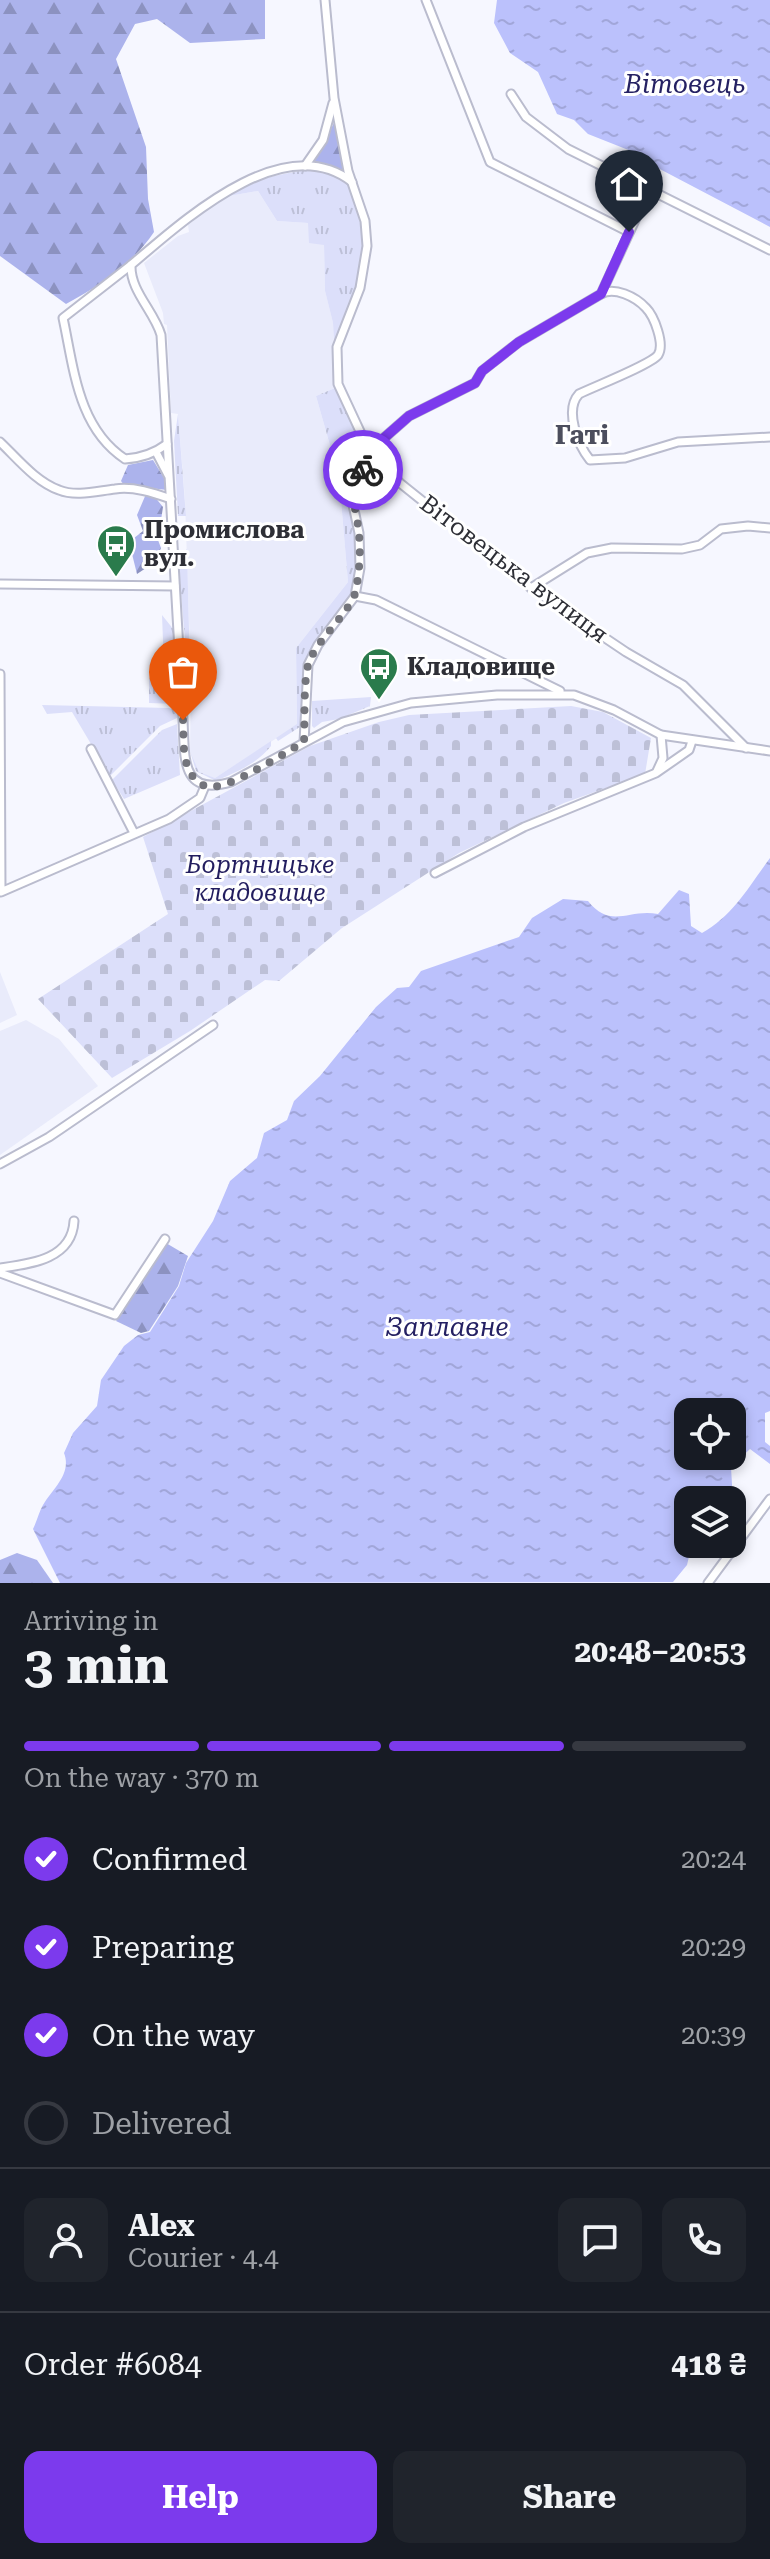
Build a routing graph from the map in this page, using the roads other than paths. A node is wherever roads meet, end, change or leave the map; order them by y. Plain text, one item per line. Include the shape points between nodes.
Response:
1 (325, 0) edge
2 (426, 0) edge
3 (511, 94) dead end
4 (334, 98) junction
5 (305, 166) junction
6 (352, 182) junction
7 (649, 190) junction
8 (629, 232) junction
9 (770, 250) edge
10 (131, 265) junction
11 (601, 294) junction
12 (770, 437) edge
13 (0, 442) edge
14 (167, 444) junction
15 (156, 452) junction
16 (371, 455) junction
17 (169, 476) junction
18 (171, 499) junction
19 (770, 528) edge
20 (0, 584) edge
21 (175, 586) junction
22 (531, 588) junction
23 (355, 596) junction
24 (0, 674) edge
25 (566, 694) junction
26 (661, 735) junction
27 (692, 741) junction
28 (304, 742) junction
29 (746, 748) junction
30 (91, 749) dead end
31 (770, 751) edge
32 (656, 773) junction
33 (205, 786) junction
34 (134, 833) junction
35 (435, 873) dead end
36 (1, 892) edge
37 (213, 1025) dead end
38 (0, 1164) edge
39 (74, 1221) dead end
40 (165, 1239) dead end
41 (0, 1271) edge
42 (770, 1499) edge
43 (708, 1583) edge

1 - 4 street, Вітовецька вулиця
2 - 8 street via 490,162
3 - 7 street via 526,117 568,149
4 - 5 street via 323,140
4 - 6 street, Вітовецька вулиця
5 - 6 street via 333,170
5 - 10 street via 259,175 219,194
6 - 16 street, Вітовецька вулиця via 367,246 360,288 337,347 338,384
7 - 8 street
7 - 9 street
8 - 11 street
10 - 14 street via 131,278 161,335
10 - 15 street via 63,318 89,419 125,459
11 - 12 street via 619,292 645,306 660,348 652,360 574,399 572,417 590,460 625,458 678,442
11 - 16 street via 519,342 482,371 475,383 409,416
13 - 18 street via 61,491 127,489
14 - 15 street
14 - 17 street
15 - 17 street
16 - 22 street, Вітовецька вулиця
16 - 23 street via 354,486 360,568
17 - 18 street
18 - 21 street
19 - 22 street via 721,529 700,545 682,549 587,553
20 - 21 street
21 - 33 street via 186,763
22 - 29 street, Вітовецька вулиця via 683,685
23 - 25 street via 376,600
23 - 28 street via 308,665
24 - 36 street
25 - 26 street via 614,710
25 - 28 street via 411,703 343,722
26 - 27 street
26 - 32 street via 663,758
27 - 29 street
27 - 32 street via 689,750
28 - 33 street via 231,782
29 - 31 street
30 - 34 street
32 - 35 street via 524,827
33 - 34 street via 189,808
34 - 36 street
37 - 38 street via 49,1137
39 - 41 street via 70,1237 43,1262
40 - 41 street via 115,1315
42 - 43 street

